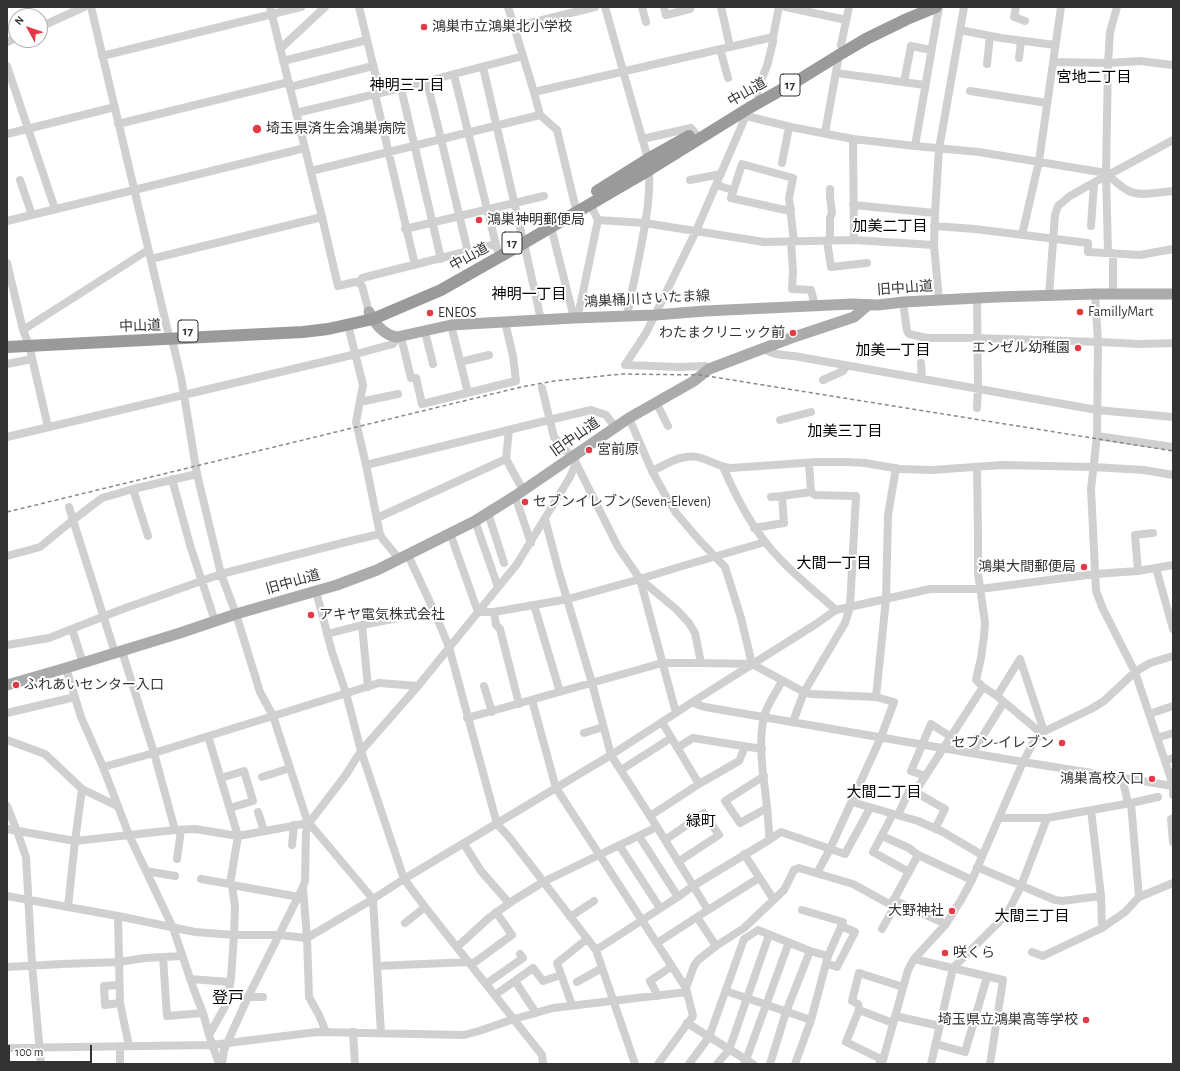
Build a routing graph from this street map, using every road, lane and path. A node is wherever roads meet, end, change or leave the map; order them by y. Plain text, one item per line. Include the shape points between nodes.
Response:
1 (84, 7) edge
2 (91, 7) edge
3 (301, 7) edge
4 (324, 7) edge
5 (359, 7) edge
6 (508, 7) edge
7 (596, 7) edge
8 (605, 7) edge
9 (642, 7) edge
10 (664, 7) edge
11 (690, 7) edge
12 (721, 7) edge
13 (780, 7) edge
14 (786, 7) edge
15 (849, 7) edge
16 (920, 7) edge
17 (937, 7) edge
18 (964, 7) edge
19 (1016, 7) edge
20 (1061, 7) edge
21 (1117, 7) edge
22 (271, 11) edge
23 (846, 20) junction
24 (1025, 21) dead end
25 (646, 22) dead end
26 (48, 23) edge
27 (514, 27) junction
28 (960, 30) junction
29 (773, 36) junction
30 (990, 36) junction
31 (367, 40) junction
32 (1021, 40) junction
33 (1055, 45) junction
34 (730, 47) junction
35 (280, 49) junction
36 (720, 49) junction
37 (840, 50) junction
38 (931, 50) junction
39 (102, 56) junction
40 (523, 56) junction
41 (1019, 58) dead end
42 (283, 61) junction
43 (1053, 62) junction
44 (1108, 63) junction
45 (987, 64) dead end
46 (1173, 65) edge
47 (7, 66) edge
48 (373, 66) junction
49 (483, 67) junction
50 (624, 72) junction
51 (836, 73) junction
52 (454, 75) junction
53 (728, 78) dead end
54 (426, 82) junction
55 (904, 82) junction
56 (289, 85) junction
57 (925, 85) junction
58 (402, 88) junction
59 (970, 91) dead end
60 (534, 92) junction
61 (377, 94) junction
62 (758, 95) junction
63 (1047, 103) junction
64 (114, 107) junction
65 (747, 112) junction
66 (296, 113) junction
67 (540, 115) junction
68 (118, 124) junction
69 (497, 125) junction
70 (789, 127) junction
71 (28, 128) junction
72 (468, 132) junction
73 (695, 133) junction
74 (7, 134) edge
75 (825, 134) junction
76 (442, 139) junction
77 (642, 139) junction
78 (853, 139) junction
79 (1173, 140) edge
80 (414, 146) junction
81 (915, 146) junction
82 (305, 148) junction
83 (939, 149) junction
84 (388, 152) junction
85 (1039, 161) junction
86 (782, 163) dead end
87 (648, 165) junction
88 (310, 171) junction
89 (1106, 173) junction
90 (721, 174) junction
91 (20, 180) dead end
92 (690, 180) dead end
93 (1094, 183) junction
94 (716, 185) junction
95 (830, 189) dead end
96 (134, 190) junction
97 (733, 190) junction
98 (1173, 191) edge
99 (544, 196) dead end
100 (515, 203) junction
101 (590, 204) junction
102 (575, 205) junction
103 (853, 206) junction
104 (56, 209) junction
105 (791, 209) junction
106 (487, 210) junction
107 (935, 213) junction
108 (32, 215) junction
109 (322, 217) junction
110 (460, 217) junction
111 (598, 220) junction
112 (7, 221) edge
113 (433, 223) junction
114 (645, 223) junction
115 (934, 226) junction
116 (1091, 226) dead end
117 (551, 227) junction
118 (405, 229) junction
119 (696, 231) junction
120 (1022, 235) junction
121 (1053, 239) junction
122 (523, 240) junction
123 (854, 240) junction
124 (828, 241) junction
125 (793, 242) junction
126 (934, 245) junction
127 (496, 248) junction
128 (148, 250) junction
129 (1173, 250) edge
130 (468, 252) junction
131 (1111, 253) junction
132 (151, 259) junction
133 (441, 259) junction
134 (7, 263) edge
135 (867, 263) dead end
136 (415, 265) junction
137 (360, 282) junction
138 (10, 292) edge
139 (1095, 294) junction
140 (1113, 294) junction
141 (1173, 294) edge
142 (1049, 295) junction
143 (977, 298) junction
144 (939, 300) junction
145 (903, 302) junction
146 (868, 305) junction
147 (815, 306) junction
148 (371, 315) junction
149 (655, 315) junction
150 (627, 316) junction
151 (574, 318) junction
152 (541, 320) junction
153 (505, 322) junction
154 (348, 324) junction
155 (451, 325) junction
156 (425, 332) junction
157 (170, 336) junction
158 (399, 337) junction
159 (26, 338) junction
160 (977, 338) junction
161 (7, 341) edge
162 (1098, 342) junction
163 (1173, 343) edge
164 (7, 347) edge
165 (764, 349) junction
166 (356, 354) junction
167 (489, 355) dead end
168 (32, 359) junction
169 (460, 362) junction
170 (7, 364) edge
171 (432, 364) dead end
172 (921, 364) dead end
173 (847, 366) junction
174 (708, 369) junction
175 (922, 379) junction
176 (823, 380) dead end
177 (542, 388) dead end
178 (978, 388) junction
179 (468, 393) junction
180 (398, 394) dead end
181 (183, 395) junction
182 (360, 402) junction
183 (656, 402) junction
184 (977, 408) dead end
185 (1097, 410) junction
186 (811, 412) dead end
187 (1173, 417) edge
188 (629, 418) junction
189 (549, 420) junction
190 (780, 420) dead end
191 (668, 426) dead end
192 (48, 427) junction
193 (615, 427) junction
194 (509, 430) junction
195 (1097, 436) junction
196 (7, 437) edge
197 (1173, 447) edge
198 (506, 459) junction
199 (575, 459) junction
200 (809, 463) junction
201 (366, 466) junction
202 (723, 467) junction
203 (977, 467) junction
204 (1093, 467) junction
205 (896, 468) junction
206 (652, 471) junction
207 (197, 474) junction
208 (1173, 475) edge
209 (172, 480) junction
210 (133, 489) junction
211 (810, 492) junction
212 (519, 493) junction
213 (782, 496) junction
214 (771, 497) dead end
215 (69, 507) dead end
216 (488, 513) junction
217 (377, 518) junction
218 (545, 519) junction
219 (73, 520) junction
220 (475, 521) junction
221 (754, 528) junction
222 (450, 533) junction
223 (1153, 533) dead end
224 (380, 534) junction
225 (148, 536) dead end
226 (765, 542) junction
227 (531, 543) junction
228 (7, 556) edge
229 (404, 557) junction
230 (714, 557) junction
231 (504, 563) dead end
232 (1173, 565) edge
233 (1156, 568) junction
234 (1138, 570) junction
235 (221, 574) junction
236 (1095, 574) junction
237 (640, 579) junction
238 (202, 581) junction
239 (498, 587) junction
240 (980, 589) junction
241 (316, 591) junction
242 (568, 599) junction
243 (886, 599) junction
244 (534, 605) junction
245 (850, 607) junction
246 (836, 610) junction
247 (434, 611) junction
248 (478, 612) junction
249 (494, 612) junction
250 (236, 614) junction
251 (104, 616) junction
252 (215, 622) junction
253 (362, 624) junction
254 (72, 629) junction
255 (1173, 629) edge
256 (327, 634) junction
257 (7, 644) edge
258 (449, 647) junction
259 (119, 652) junction
260 (1173, 656) edge
261 (83, 663) junction
262 (662, 663) junction
263 (701, 663) junction
264 (752, 664) junction
265 (66, 668) junction
266 (1135, 672) junction
267 (782, 681) junction
268 (592, 683) junction
269 (7, 685) edge
270 (418, 686) junction
271 (484, 686) dead end
272 (368, 687) junction
273 (983, 687) junction
274 (560, 692) junction
275 (804, 692) junction
276 (346, 693) junction
277 (75, 697) junction
278 (876, 697) junction
279 (1000, 699) junction
280 (532, 700) junction
281 (694, 701) junction
282 (519, 704) junction
283 (1173, 706) edge
284 (492, 712) junction
285 (7, 713) edge
286 (676, 713) junction
287 (1149, 714) junction
288 (273, 716) junction
289 (764, 717) junction
290 (467, 718) junction
291 (662, 722) junction
292 (792, 722) junction
293 (603, 727) junction
294 (1042, 732) junction
295 (584, 733) dead end
296 (1173, 733) edge
297 (208, 736) junction
298 (881, 737) junction
299 (951, 737) junction
300 (671, 738) junction
301 (1157, 738) junction
302 (7, 740) edge
303 (922, 744) junction
304 (744, 746) junction
305 (677, 748) junction
306 (944, 748) junction
307 (762, 749) junction
308 (361, 751) junction
309 (154, 753) junction
310 (972, 753) junction
311 (611, 755) junction
312 (1169, 760) edge
313 (1023, 762) junction
314 (103, 767) junction
315 (290, 768) junction
316 (621, 770) junction
317 (262, 776) dead end
318 (764, 776) junction
319 (926, 776) junction
320 (221, 778) junction
321 (1125, 779) junction
322 (699, 784) junction
323 (1173, 786) edge
324 (556, 788) junction
325 (82, 789) junction
326 (915, 792) junction
327 (1173, 795) edge
328 (1158, 797) dead end
329 (852, 802) junction
330 (1130, 803) junction
331 (7, 806) edge
332 (117, 806) junction
333 (230, 808) junction
334 (767, 808) junction
335 (870, 808) junction
336 (1091, 810) junction
337 (258, 812) dead end
338 (895, 815) junction
339 (650, 816) junction
340 (999, 818) junction
341 (1047, 818) junction
342 (1173, 818) edge
343 (309, 822) junction
344 (497, 824) junction
345 (294, 826) junction
346 (657, 827) junction
347 (935, 828) junction
348 (7, 829) edge
349 (178, 830) junction
350 (17, 831) junction
351 (264, 831) junction
352 (129, 836) junction
353 (238, 836) junction
354 (639, 836) junction
355 (882, 836) junction
356 (665, 840) junction
357 (769, 840) junction
358 (75, 841) junction
359 (1173, 842) edge
360 (464, 844) junction
361 (292, 845) dead end
362 (619, 845) junction
363 (830, 849) junction
364 (599, 854) junction
365 (744, 854) junction
366 (918, 854) junction
367 (982, 855) junction
368 (178, 859) dead end
369 (678, 862) junction
370 (977, 867) junction
371 (146, 871) junction
372 (909, 872) junction
373 (817, 873) junction
374 (175, 876) dead end
375 (759, 878) junction
376 (201, 879) dead end
377 (404, 879) junction
378 (972, 880) junction
379 (543, 882) junction
380 (1173, 883) edge
381 (231, 885) junction
382 (693, 886) junction
383 (1021, 886) junction
384 (303, 887) junction
385 (7, 896) edge
386 (1101, 896) junction
387 (299, 897) junction
388 (678, 897) junction
389 (1139, 897) junction
390 (373, 899) junction
391 (29, 900) junction
392 (774, 900) junction
393 (594, 901) dead end
394 (509, 903) junction
395 (892, 903) junction
396 (68, 907) junction
397 (425, 907) junction
398 (660, 908) junction
399 (708, 910) junction
400 (802, 910) dead end
401 (496, 912) junction
402 (118, 916) junction
403 (570, 917) junction
404 (697, 917) junction
405 (642, 920) junction
406 (405, 922) dead end
407 (946, 924) junction
408 (841, 926) junction
409 (173, 928) junction
410 (1102, 928) junction
411 (882, 930) dead end
412 (234, 935) junction
413 (769, 935) junction
414 (279, 936) junction
415 (307, 938) junction
416 (587, 939) junction
417 (789, 942) junction
418 (658, 943) junction
419 (716, 946) junction
420 (457, 947) junction
421 (596, 950) junction
422 (810, 951) junction
423 (1032, 952) dead end
424 (520, 954) dead end
425 (182, 956) junction
426 (163, 957) junction
427 (914, 959) junction
428 (827, 960) junction
429 (119, 962) junction
430 (470, 964) junction
431 (32, 965) junction
432 (377, 966) junction
433 (672, 966) junction
434 (7, 967) edge
435 (602, 968) junction
436 (953, 968) junction
437 (561, 975) junction
438 (987, 977) junction
439 (190, 979) junction
440 (515, 981) junction
441 (230, 982) junction
442 (577, 982) dead end
443 (486, 984) junction
444 (119, 986) junction
445 (903, 987) junction
446 (687, 990) junction
447 (726, 991) junction
448 (495, 995) junction
449 (658, 996) junction
450 (248, 997) junction
451 (263, 997) dead end
452 (747, 998) junction
453 (613, 1001) junction
454 (120, 1003) junction
455 (572, 1005) junction
456 (766, 1005) junction
457 (859, 1010) junction
458 (203, 1012) junction
459 (786, 1012) junction
460 (536, 1013) junction
461 (514, 1019) junction
462 (811, 1020) junction
463 (894, 1020) junction
464 (687, 1024) junction
465 (940, 1026) junction
466 (326, 1032) junction
467 (353, 1032) junction
468 (381, 1033) junction
469 (209, 1035) junction
470 (709, 1037) junction
471 (227, 1043) junction
472 (212, 1044) junction
473 (936, 1044) junction
474 (120, 1046) junction
475 (129, 1046) junction
476 (7, 1048) edge
477 (40, 1048) junction
478 (729, 1050) junction
479 (748, 1063) edge
480 (881, 1063) edge
481 (41, 1064) edge
482 (120, 1064) edge
483 (220, 1064) edge
484 (355, 1064) edge
485 (543, 1064) edge
486 (635, 1064) edge
487 (658, 1064) edge
488 (689, 1064) edge
489 (718, 1064) edge
490 (770, 1064) edge
491 (795, 1064) edge
492 (931, 1064) edge
493 (990, 1064) edge

1 - 26 street
2 - 39 street
3 - 22 street
4 - 35 street
5 - 31 street
6 - 27 street
7 - 27 street
8 - 50 street
9 - 25 street
10 - 11 street via 666,15
12 - 34 street
13 - 29 street
14 - 23 street
15 - 23 street
16 - 37 highway, 中山道 / 17
17 - 37 highway, 中山道 / 17
17 - 38 street
18 - 28 street
19 - 24 street via 1014,17
20 - 33 street
21 - 44 street via 1110,32
22 - 35 street
22 - 39 street
23 - 37 street
27 - 40 street
28 - 30 street
28 - 83 street
29 - 34 street
29 - 62 street via 774,42 767,66 756,92
30 - 32 street
30 - 45 street
31 - 42 street
31 - 48 street
32 - 33 street
32 - 41 street
33 - 43 street
34 - 36 street
35 - 42 street
36 - 50 street
36 - 53 street
37 - 51 street
37 - 62 highway, 中山道 / 17
37 - 65 highway, 中山道 / 17
38 - 55 street via 911,46
38 - 57 street
39 - 64 street
40 - 49 street
40 - 60 street
42 - 56 street
43 - 44 street
43 - 63 street
44 - 46 street via 1140,61
44 - 89 street
47 - 71 street
48 - 56 street
48 - 61 street
49 - 52 street
49 - 69 street
50 - 60 street
50 - 77 street
51 - 55 street
51 - 75 street
52 - 54 street
52 - 72 street
54 - 58 street
54 - 76 street
55 - 57 street
56 - 66 street
56 - 68 street
57 - 81 street
58 - 61 street
58 - 80 street
59 - 63 street
60 - 67 street
61 - 66 street
61 - 84 street
62 - 73 highway, 中山道 / 17
63 - 85 street
64 - 68 street
64 - 71 street
65 - 70 street
65 - 87 highway, 中山道 / 17
65 - 90 street
66 - 82 street
67 - 69 street
67 - 102 street via 557,130
68 - 96 street
69 - 72 street
69 - 100 street
70 - 75 street
70 - 86 street
71 - 74 street
71 - 104 street
72 - 76 street
72 - 106 street
73 - 77 street via 691,128
73 - 87 highway, 中山道 / 17
75 - 78 street
76 - 80 street
76 - 110 street
77 - 87 street
78 - 81 street
78 - 103 street
79 - 89 street via 1112,173
80 - 84 street
80 - 113 street
81 - 83 street
82 - 88 street
82 - 96 street
83 - 85 street
83 - 107 street
84 - 88 street
84 - 118 street
85 - 89 street
85 - 120 street
87 - 101 highway, 中山道 / 17
87 - 102 highway, 中山道 / 17
87 - 114 street via 649,194
88 - 109 street
89 - 93 street
89 - 98 street via 1130,192 1142,194
89 - 131 street
90 - 92 street
90 - 94 street
91 - 108 street
93 - 116 street
93 - 121 street via 1058,206
94 - 97 street
94 - 119 street
95 - 124 street via 832,213
96 - 104 street
96 - 128 street
97 - 105 street via 731,198 785,210
97 - 105 street via 742,164 793,178 789,198
99 - 100 street
100 - 106 street
100 - 122 street
101 - 111 street
101 - 117 highway, 中山道 / 17
102 - 122 highway, 中山道 / 17
103 - 107 street
103 - 123 street
104 - 108 street
105 - 125 street
106 - 110 street
106 - 127 street
107 - 115 street
108 - 112 street
109 - 132 street
109 - 137 street via 338,286
110 - 113 street
110 - 130 street
111 - 114 street
111 - 151 street via 578,311
113 - 118 street
113 - 133 street
114 - 119 street
114 - 150 street
115 - 120 street
115 - 126 street
117 - 122 highway, 中山道 / 17
117 - 151 street
118 - 136 street
119 - 125 street via 764,242
119 - 149 street
120 - 121 street
121 - 131 street via 1088,243 1088,252
121 - 142 street
122 - 127 highway, 中山道 / 17
122 - 148 highway, 中山道 / 17 via 441,290
122 - 152 street
123 - 124 street
123 - 126 street
124 - 125 street
124 - 135 street via 832,267
125 - 147 street via 792,289 811,290
126 - 144 street
127 - 130 street
127 - 148 highway, 中山道 / 17 via 461,272
128 - 132 street
128 - 159 street
129 - 131 street via 1140,255
130 - 133 street
131 - 140 street
132 - 157 street
133 - 136 street
134 - 138 street
136 - 137 street via 362,278
137 - 148 street
138 - 159 street
139 - 140 main road, 旧中山道
139 - 142 main road, 旧中山道
139 - 162 street
140 - 141 main road, 旧中山道
142 - 143 main road, 旧中山道
143 - 144 main road, 旧中山道
143 - 160 street
144 - 145 main road, 旧中山道
145 - 146 main road, 旧中山道
145 - 160 street via 909,334 927,338
146 - 147 main road, 鴻巣桶川さいたま線
146 - 165 main road, 旧中山道 via 854,317
147 - 149 main road, 鴻巣桶川さいたま線
148 - 154 highway, 中山道 / 17
148 - 157 highway, 中山道 / 17
148 - 158 main road via 382,330 393,337
149 - 150 main road, 鴻巣桶川さいたま線
149 - 174 street via 625,365 705,366
150 - 151 main road, 鴻巣桶川さいたま線
151 - 152 main road, 鴻巣桶川さいたま線
152 - 153 main road, 鴻巣桶川さいたま線
153 - 155 main road, 鴻巣桶川さいたま線
153 - 179 street via 516,380
154 - 157 highway, 中山道 / 17 via 303,332
154 - 166 street
155 - 156 main road, 鴻巣桶川さいたま線
155 - 169 street
156 - 158 main road, 鴻巣桶川さいたま線
156 - 171 street
157 - 159 highway, 中山道 / 17
157 - 181 street via 181,376
158 - 166 street via 392,344
158 - 179 street via 411,378 416,378 422,404
159 - 161 highway, 中山道 / 17
159 - 164 highway, 中山道 / 17
159 - 168 street
160 - 162 street
160 - 178 street
162 - 163 street
162 - 185 street
165 - 173 street via 778,355
165 - 174 main road, 旧中山道
166 - 181 street
166 - 182 street via 363,384
167 - 169 street
168 - 170 street
168 - 192 street
169 - 179 street
172 - 175 street
173 - 175 street
173 - 176 street via 843,371
174 - 183 main road, 旧中山道 via 694,381
175 - 178 street
177 - 189 street
178 - 184 street
178 - 185 street
180 - 182 street
181 - 192 street
181 - 207 street
182 - 201 street via 356,426
183 - 188 main road, 旧中山道
183 - 191 street
185 - 187 street
185 - 195 street
186 - 190 street
188 - 193 main road, 旧中山道
188 - 206 street
189 - 193 street via 591,410 606,415
189 - 194 street
189 - 199 street via 554,437
192 - 196 street
193 - 199 main road, 旧中山道
194 - 198 street
194 - 201 street
195 - 197 street
195 - 204 street
198 - 212 street
198 - 217 street
199 - 212 main road, 旧中山道
199 - 218 street via 570,477
199 - 237 street via 618,547
200 - 202 street
200 - 205 street via 859,463
200 - 211 street
201 - 217 street
202 - 206 street via 690,456
202 - 221 street
203 - 204 street
203 - 205 street via 932,470
203 - 240 street
204 - 208 street via 1144,470
204 - 236 street via 1091,488
205 - 243 street via 888,516
206 - 230 street via 676,513
207 - 209 street
207 - 235 street
209 - 210 street
209 - 238 street
210 - 219 street via 102,498
210 - 225 street
211 - 213 street
211 - 245 street via 856,496
212 - 216 main road, 旧中山道
212 - 227 street
213 - 214 street
213 - 221 street via 784,523
215 - 219 street
216 - 220 main road, 旧中山道
216 - 231 street
217 - 224 street
218 - 227 street
218 - 242 street
219 - 228 street via 40,547
219 - 251 street
220 - 222 main road, 旧中山道
220 - 239 street
221 - 226 street
222 - 229 main road, 旧中山道
222 - 248 street
223 - 234 street via 1134,535
224 - 229 street
224 - 235 street
226 - 230 street
226 - 246 street via 781,561
227 - 239 street
229 - 241 main road, 旧中山道 via 360,577
229 - 247 street
230 - 237 street
230 - 264 street via 725,568
232 - 233 street
233 - 234 street
233 - 255 street
234 - 236 street
235 - 238 street
235 - 250 street
236 - 240 street
236 - 266 street via 1096,590 1103,609
237 - 242 street
237 - 262 street
237 - 263 street via 689,623 695,633
238 - 251 street
238 - 252 street
239 - 248 street
240 - 243 street via 930,589
240 - 273 street via 985,623 976,680
241 - 250 main road, 旧中山道
241 - 256 street
242 - 244 street
242 - 268 street
243 - 245 street
243 - 278 street
244 - 249 street
244 - 274 street
245 - 246 street
245 - 275 street via 845,623
246 - 264 street
247 - 253 street
247 - 258 street
248 - 249 street
248 - 258 street
249 - 282 street
250 - 252 main road, 旧中山道
250 - 288 street via 260,692
251 - 254 street
251 - 259 street
252 - 259 main road, 旧中山道
253 - 256 street
253 - 272 street
254 - 257 street via 49,638
254 - 261 street
256 - 276 street
258 - 270 street
258 - 290 street
259 - 261 main road, 旧中山道
259 - 309 street
260 - 266 street via 1150,663
261 - 265 main road, 旧中山道
262 - 263 street
262 - 268 street
262 - 286 street
263 - 264 street
264 - 267 street
264 - 281 street
265 - 269 main road, 旧中山道
265 - 277 street
266 - 287 street
266 - 294 street via 1104,701
267 - 275 street
267 - 289 street
268 - 274 street
268 - 293 street
270 - 272 street via 379,683
270 - 308 street
271 - 284 street
272 - 276 street
273 - 279 street
273 - 299 street
274 - 280 street
275 - 278 street
275 - 292 street
276 - 288 street
276 - 308 street
277 - 285 street
277 - 314 street
278 - 298 street via 894,702
279 - 294 street
279 - 294 street via 1020,659
279 - 310 street
280 - 282 street
280 - 324 street
281 - 286 street
281 - 289 street via 705,707
282 - 284 street
283 - 287 street
284 - 290 street
286 - 291 street
287 - 301 street
288 - 297 street
288 - 315 street
289 - 292 street
289 - 307 street
290 - 344 street
291 - 300 street
291 - 311 street
292 - 298 street
293 - 295 street
293 - 311 street
294 - 313 street
296 - 301 street
297 - 309 street
297 - 320 street
298 - 303 street
298 - 329 street
299 - 303 street via 931,724
299 - 306 street
300 - 305 street
300 - 316 street
301 - 312 street
302 - 325 street via 45,754
303 - 306 street
303 - 319 street via 911,770
304 - 305 street via 693,738
304 - 307 street
304 - 322 street via 739,761
305 - 322 street
306 - 310 street
306 - 319 street
307 - 318 street
308 - 343 street
308 - 377 street
309 - 314 street
309 - 349 street
310 - 313 street
311 - 316 street
311 - 324 street
312 - 323 street
313 - 321 street
313 - 340 street
314 - 332 street
315 - 317 street
315 - 343 street
316 - 339 street
318 - 334 street
318 - 334 street via 725,801 740,823
319 - 326 street
320 - 333 street
320 - 333 street via 244,771 253,801
321 - 323 street
321 - 330 street via 1124,786
322 - 339 street
323 - 327 street
324 - 344 street
324 - 364 street
325 - 332 street
325 - 358 street
326 - 338 street via 910,789
326 - 347 street via 944,809
328 - 330 street
329 - 335 street
329 - 363 street
330 - 336 street
330 - 389 street
331 - 350 street
332 - 352 street
333 - 353 street
334 - 357 street
335 - 338 street
335 - 363 street via 845,854
336 - 341 street
336 - 386 street
337 - 351 street
338 - 347 street
338 - 355 street
339 - 346 street
340 - 341 street
340 - 367 street
341 - 383 street
342 - 359 street
343 - 345 street
343 - 384 street via 306,832
343 - 390 street
344 - 360 street
344 - 379 street
345 - 351 street
345 - 361 street
346 - 354 street
346 - 356 street
347 - 367 street
348 - 350 street
349 - 352 street
349 - 353 street via 195,829
349 - 368 street
350 - 358 street
350 - 391 street via 26,857
351 - 353 street
352 - 358 street
352 - 371 street
353 - 381 street
354 - 362 street
354 - 388 street
355 - 366 street
355 - 372 street via 873,852
356 - 369 street
356 - 369 street via 704,813 719,835
357 - 363 street via 781,832
357 - 365 street
358 - 396 street
360 - 377 street
360 - 394 street via 481,871
362 - 364 street
362 - 398 street
363 - 373 street
364 - 379 street
364 - 405 street
365 - 375 street
365 - 382 street
366 - 372 street
366 - 378 street
367 - 370 street
369 - 382 street
370 - 378 street
370 - 383 street
371 - 374 street
371 - 409 street
372 - 395 street
373 - 392 street via 799,868 794,870 784,890
373 - 395 street via 852,884
375 - 392 street
375 - 399 street
376 - 381 street
377 - 390 street
377 - 397 street
378 - 407 street
379 - 394 street
379 - 403 street
380 - 389 street
381 - 387 street
381 - 412 street
382 - 388 street
382 - 399 street
383 - 386 street via 1055,900
383 - 436 street via 1007,914
384 - 387 street
384 - 415 street
385 - 391 street
386 - 410 street
387 - 414 street
388 - 398 street
389 - 410 street via 1125,912
390 - 415 street
390 - 432 street
391 - 396 street
391 - 431 street
392 - 419 street via 744,928
393 - 403 street
394 - 401 street
395 - 407 street
395 - 411 street via 892,911
396 - 402 street
397 - 406 street
397 - 420 street
398 - 405 street
399 - 404 street
400 - 408 street via 843,922
401 - 420 street
401 - 430 street via 512,935
402 - 409 street
402 - 429 street
403 - 416 street
404 - 418 street
404 - 419 street
405 - 418 street
405 - 421 street
407 - 427 street
408 - 428 street
408 - 428 street via 855,932 837,967
409 - 412 street
409 - 425 street
410 - 423 street via 1043,956
412 - 414 street
412 - 441 street
413 - 417 street
413 - 447 street via 758,930 744,939
413 - 452 street
414 - 415 street
414 - 450 street
415 - 466 street via 309,997
416 - 421 street
416 - 437 street via 557,963
417 - 422 street
417 - 456 street
418 - 433 street
419 - 446 street via 694,966
420 - 430 street
421 - 435 street
422 - 428 street
422 - 459 street
424 - 443 street via 523,958
425 - 426 street
425 - 439 street
426 - 429 street
426 - 458 street via 167,1016
427 - 436 street
427 - 445 street
428 - 462 street
429 - 431 street
429 - 444 street
430 - 432 street
430 - 443 street
431 - 434 street
431 - 477 street
432 - 468 street
433 - 446 street
433 - 449 street via 650,981
435 - 442 street
435 - 453 street
436 - 438 street
436 - 465 street
437 - 440 street via 543,981 533,968
437 - 455 street
438 - 473 street via 965,1052
438 - 493 street via 1003,980
439 - 441 street
439 - 458 street
440 - 448 street
440 - 460 street
441 - 469 street via 227,1002
443 - 448 street
444 - 454 street
444 - 454 street via 104,986 105,1005
445 - 457 street via 859,973 852,1001 858,1004
445 - 463 street
446 - 449 street
446 - 464 street via 693,1016
447 - 452 street
447 - 470 street
448 - 461 street
449 - 453 street
450 - 451 street
450 - 471 street
452 - 456 street
452 - 478 street
453 - 455 street
453 - 486 street
454 - 475 street
455 - 460 street
456 - 459 street
456 - 479 street
457 - 463 street
457 - 480 street via 846,1042
458 - 469 street
459 - 462 street
459 - 490 street
460 - 461 street
461 - 468 street via 464,1035
461 - 485 street via 542,1054
462 - 491 street
463 - 465 street
463 - 480 street
464 - 470 street
464 - 487 street
465 - 473 street
466 - 467 street
466 - 471 street
467 - 468 street
467 - 484 street
469 - 472 street
470 - 478 street
470 - 488 street
471 - 472 street
471 - 483 street
472 - 475 street
472 - 483 street
473 - 492 street
474 - 475 street
474 - 477 street
474 - 482 street
476 - 477 street
477 - 481 street
478 - 479 street
478 - 489 street

